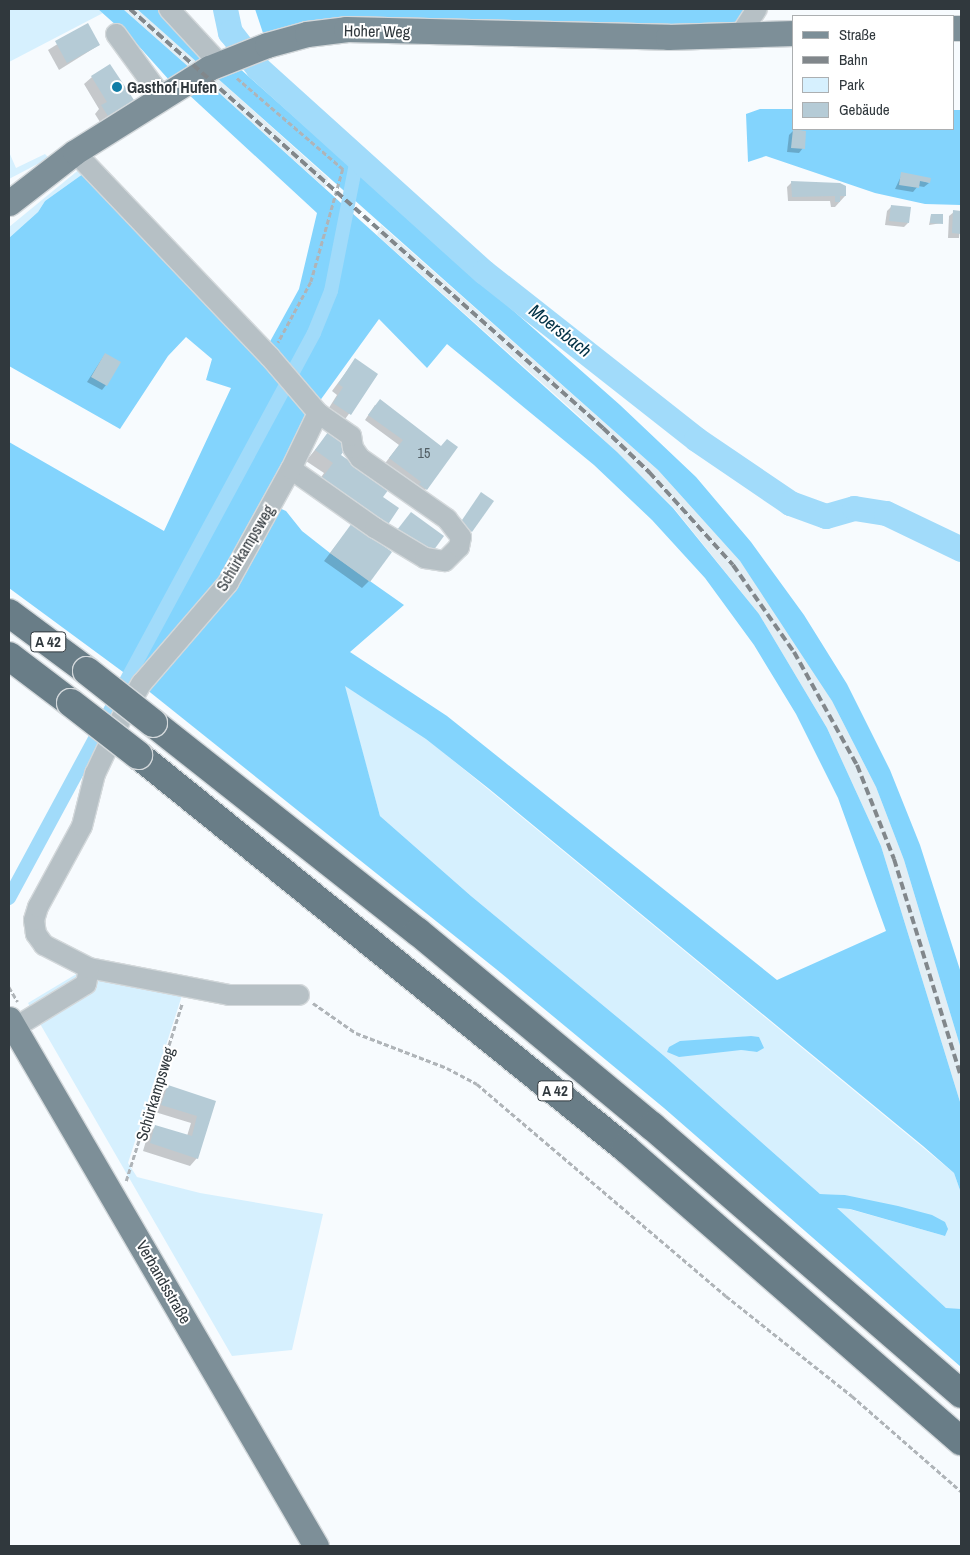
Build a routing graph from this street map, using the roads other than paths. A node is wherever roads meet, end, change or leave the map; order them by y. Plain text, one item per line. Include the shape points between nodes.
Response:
1 (169, 9) edge
2 (757, 9) edge
3 (792, 33) edge
4 (116, 34) dead end
5 (740, 35) junction
6 (238, 56) junction
7 (162, 97) junction
8 (75, 152) junction
9 (21, 186) edge
10 (9, 203) edge
11 (318, 413) junction
12 (291, 469) junction
13 (9, 613) edge
14 (9, 656) edge
15 (89, 968) junction
16 (299, 995) road end
17 (11, 1023) edge
18 (961, 1394) edge
19 (961, 1441) edge
20 (316, 1546) edge

1 - 6 street
2 - 5 street
3 - 5 main road, Hoher Weg
4 - 7 street
5 - 6 main road, Hoher Weg via 650,37 346,29 307,34
6 - 7 main road, Hoher Weg
7 - 8 main road, Hoher Weg
8 - 9 main road, Hoher Weg
8 - 11 street via 270,357
9 - 10 main road, Hoher Weg
11 - 12 street, Schürkampsweg
11 - 12 street via 351,436 353,448 360,458 447,519 461,537 460,547 445,561 425,558 375,528
12 - 15 street, Schürkampsweg via 228,582 142,683 122,716 96,774 82,826 38,906 34,920 36,934 44,945
13 - 18 highway, A 42, bridge via 418,932 645,1120
14 - 19 highway, A 42, bridge via 138,755 617,1142
15 - 16 street, Schürkampsweg via 245,996
15 - 17 street via 86,984
17 - 20 main road, Verbandsstraße

